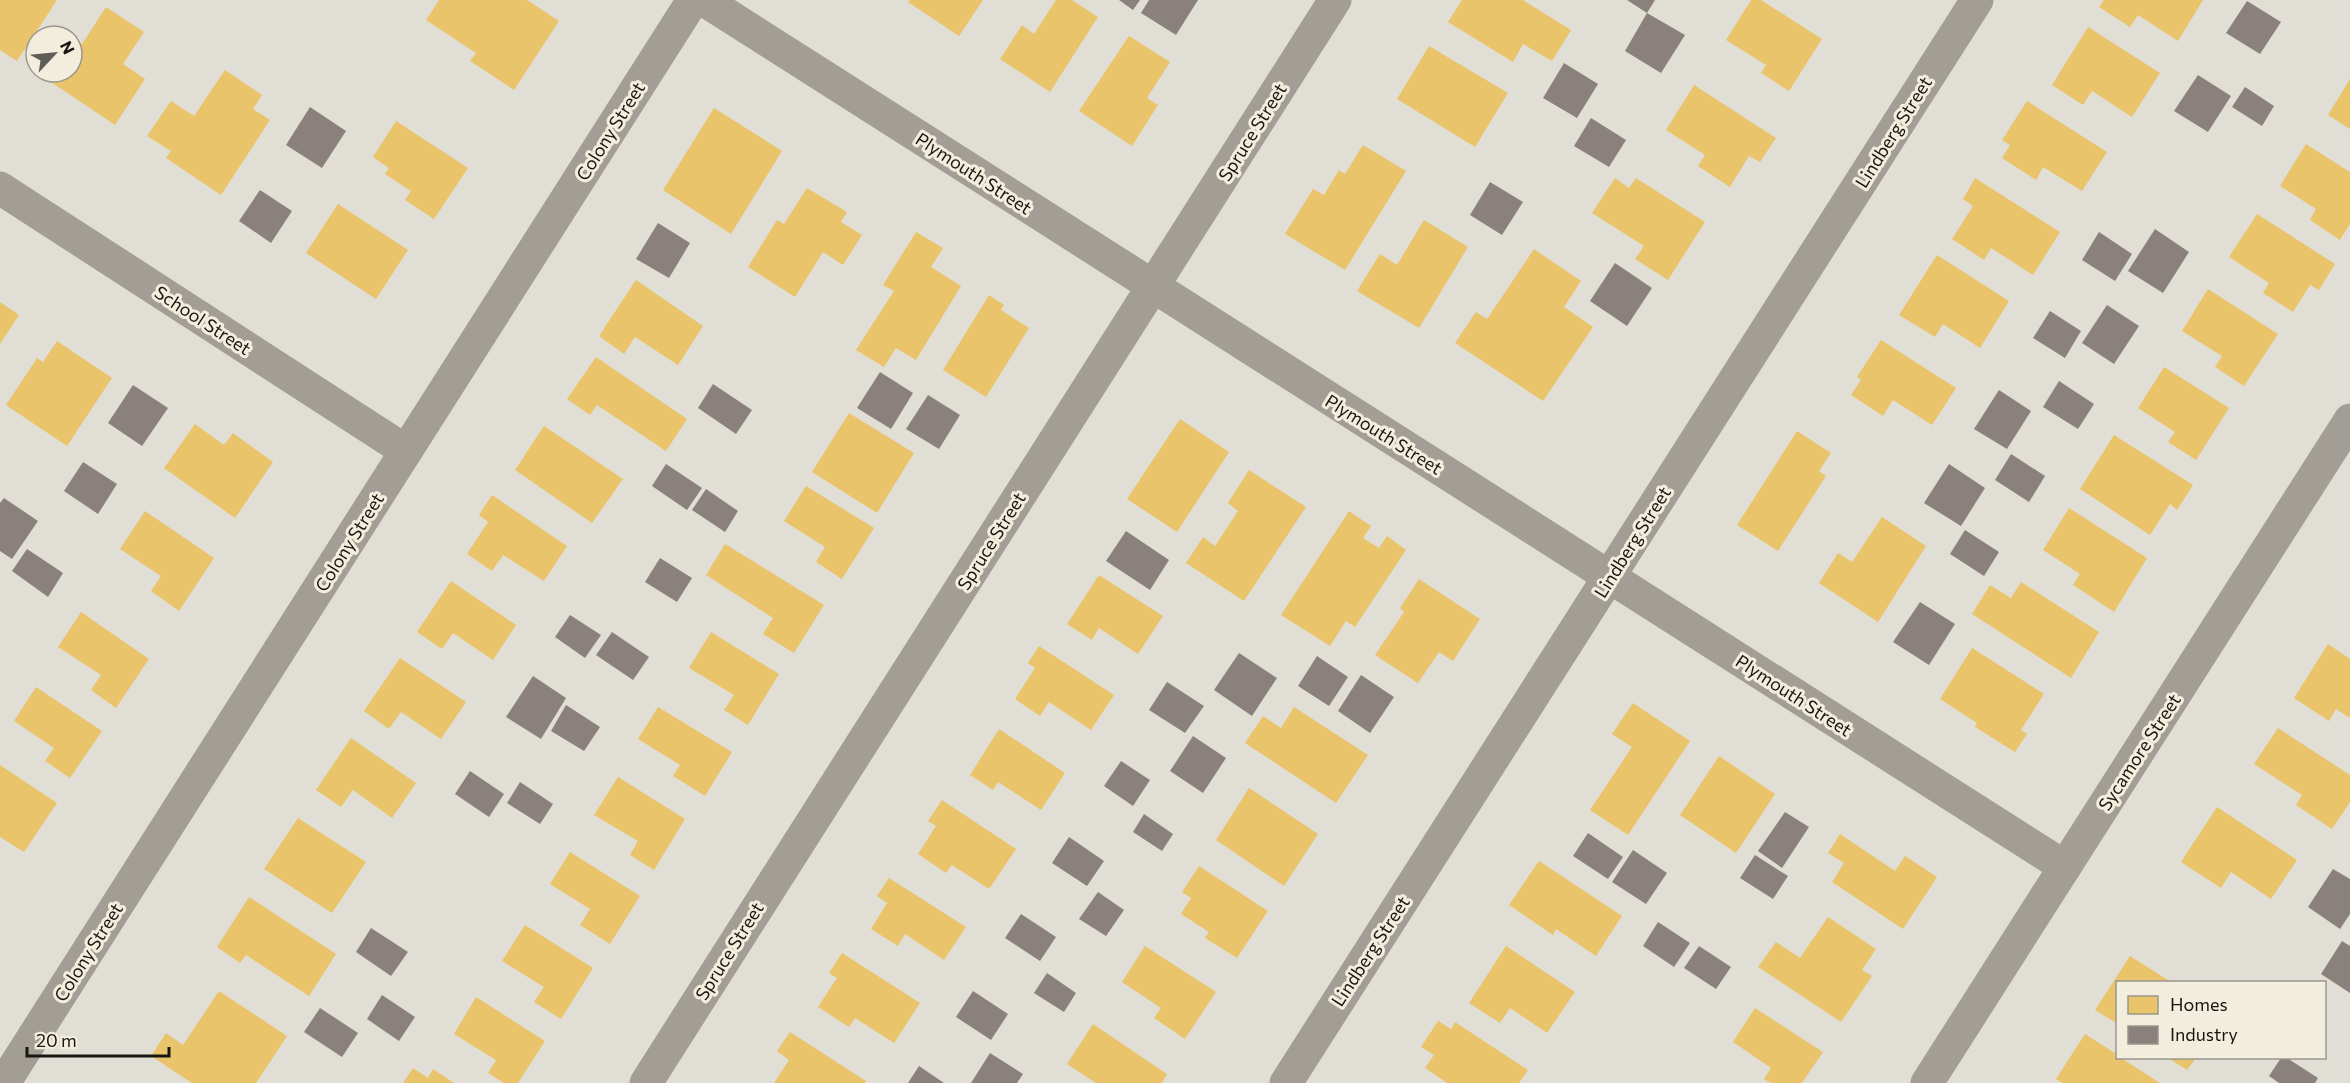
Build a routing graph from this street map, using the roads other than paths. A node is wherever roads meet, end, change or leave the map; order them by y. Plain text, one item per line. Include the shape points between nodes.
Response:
1 (693, 0) edge
2 (704, 0) edge
3 (1335, 0) edge
4 (1977, 0) edge
5 (0, 188) edge
6 (1152, 288) junction
7 (2350, 420) edge
8 (406, 451) junction
9 (1610, 577) junction
10 (2065, 867) junction
11 (4, 1083) edge
12 (646, 1083) edge
13 (1286, 1083) edge
14 (1927, 1083) edge

1 - 8 street, Colony Street
2 - 6 street, Plymouth Street
3 - 6 street, Spruce Street
4 - 9 street, Lindberg Street
5 - 8 street, School Street
6 - 9 street, Plymouth Street
6 - 12 street, Spruce Street
7 - 10 street, Sycamore Street
8 - 11 street, Colony Street
9 - 10 street, Plymouth Street
9 - 13 street, Lindberg Street
10 - 14 street, Sycamore Street

